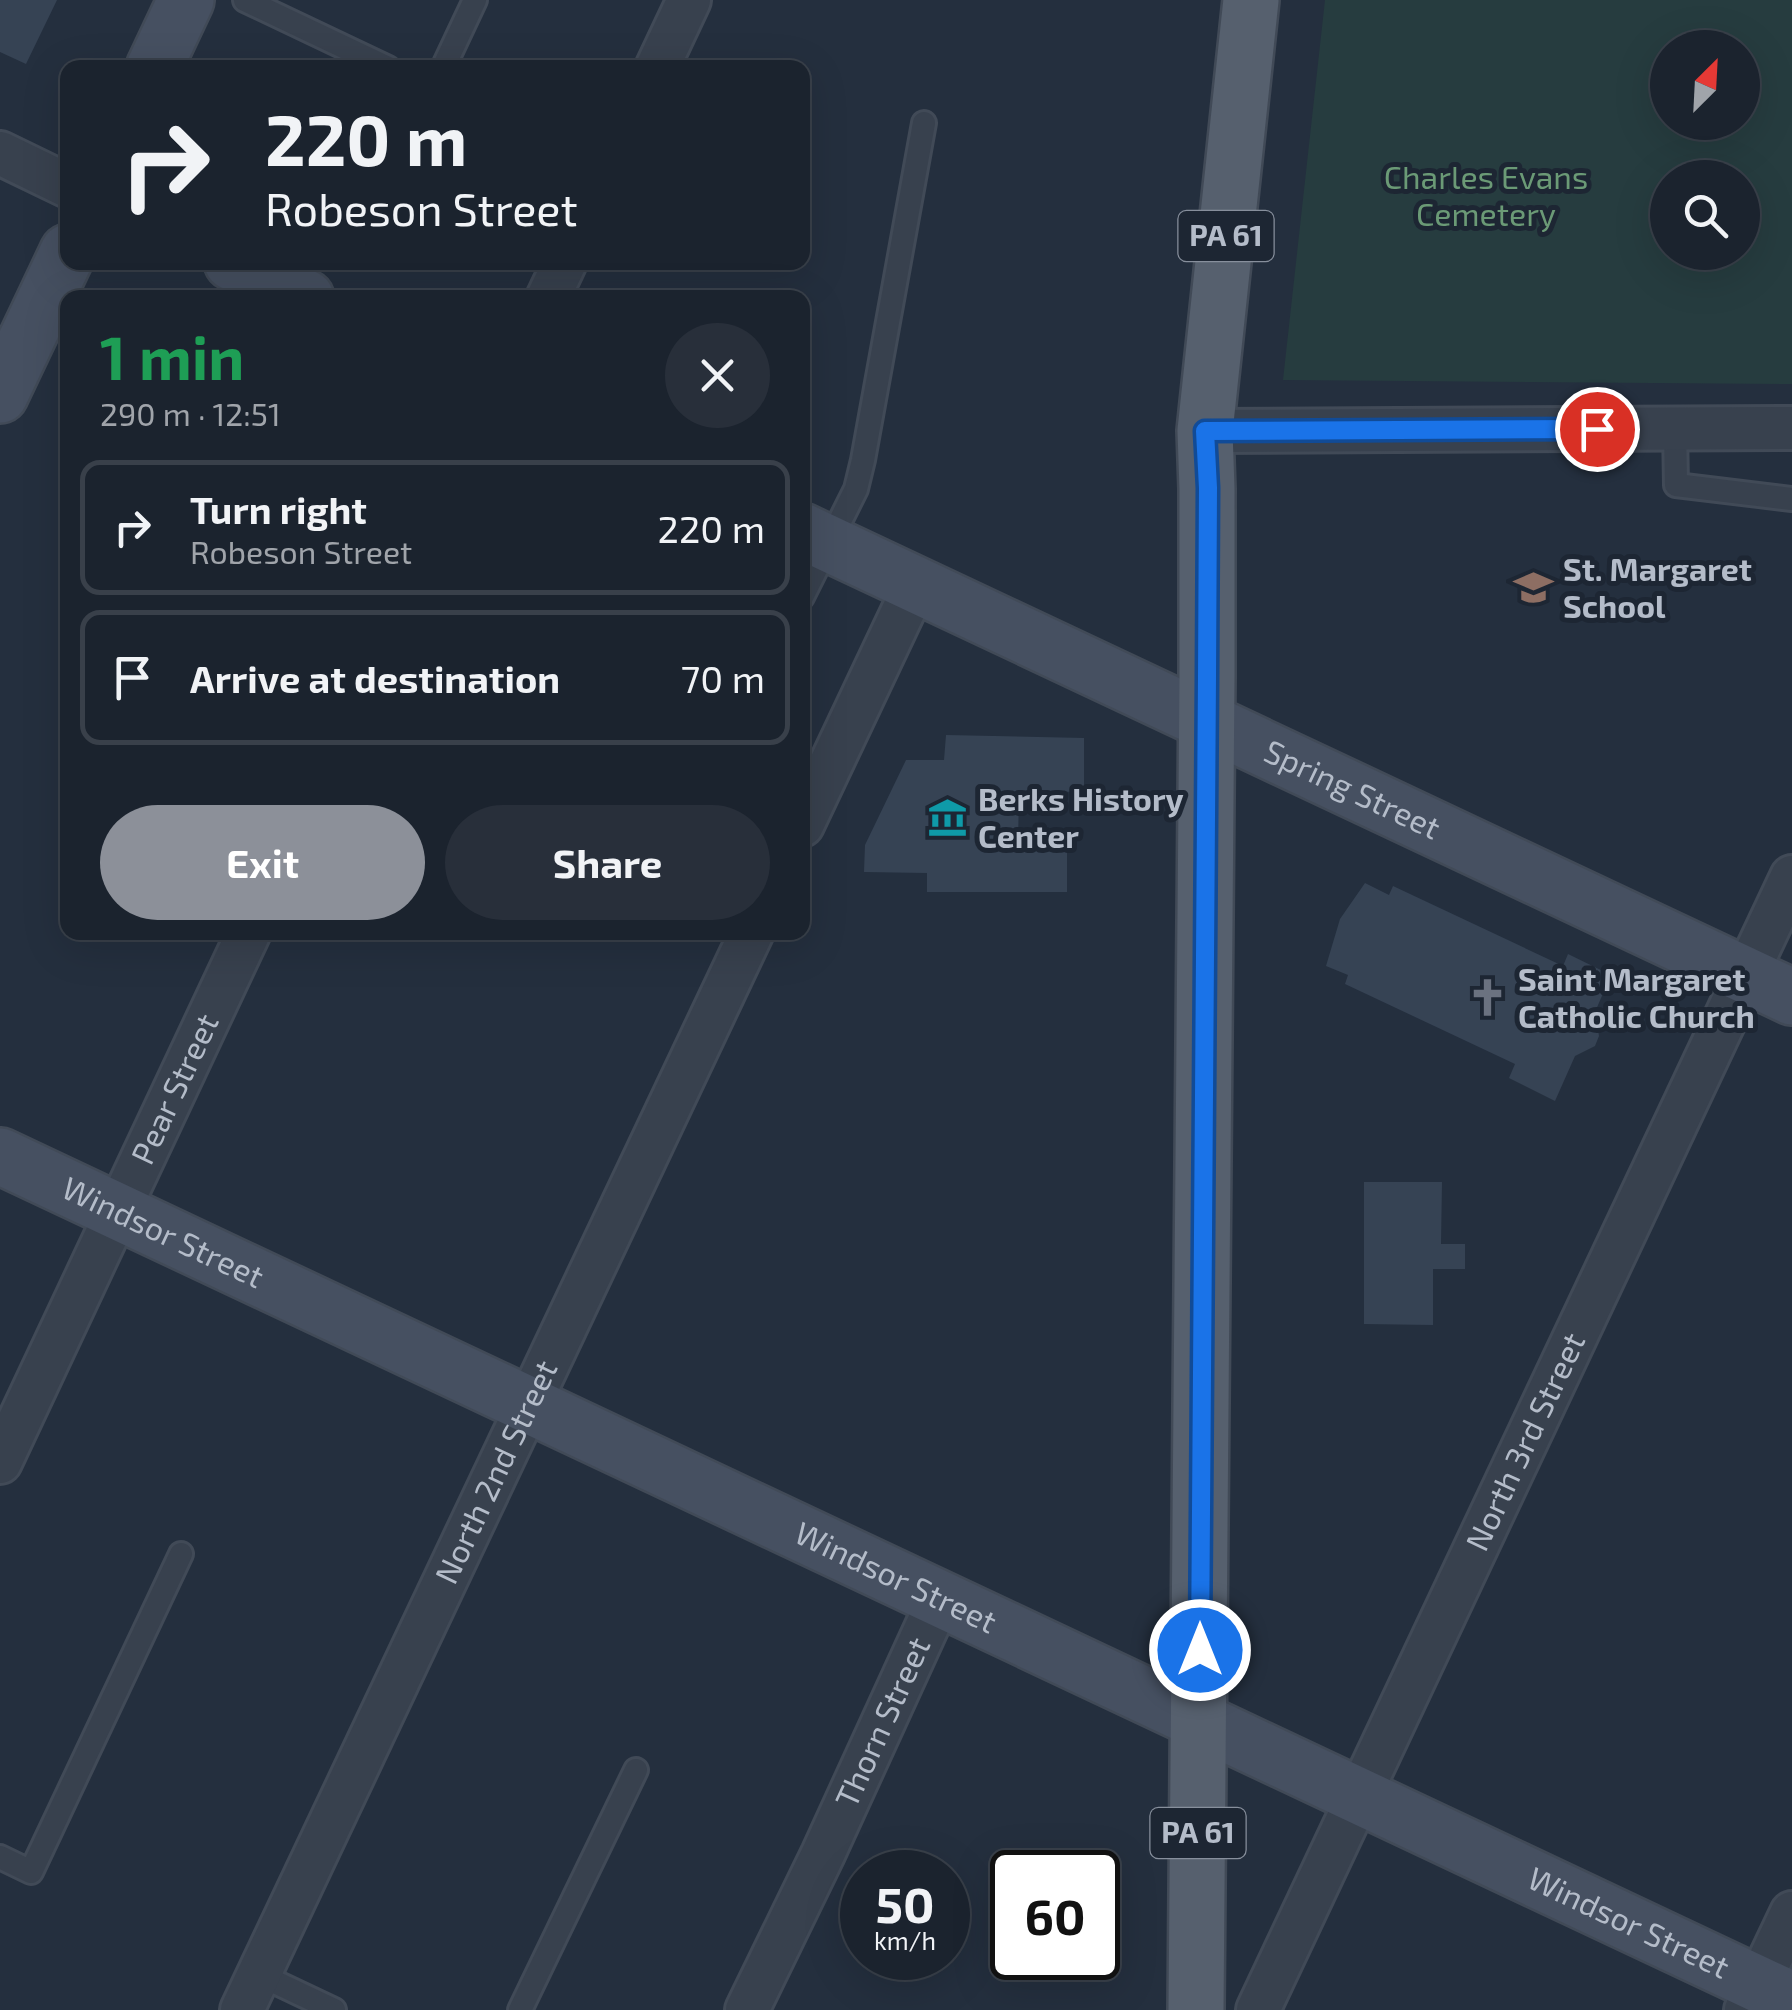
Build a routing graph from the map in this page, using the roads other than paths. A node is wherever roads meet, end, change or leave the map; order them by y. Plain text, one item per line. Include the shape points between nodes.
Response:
1 (186, 0) edge
2 (245, 0) edge
3 (475, 0) edge
4 (689, 0) edge
5 (1251, 0) edge
6 (158, 60) edge
7 (371, 60) edge
8 (447, 60) edge
9 (661, 60) edge
10 (924, 123) dead end
11 (0, 154) edge
12 (60, 182) edge
13 (60, 267) edge
14 (248, 270) edge
15 (290, 290) edge
16 (5, 370) edge
17 (1792, 428) edge
18 (1675, 429) junction
19 (1205, 431) junction
20 (1792, 499) edge
21 (816, 537) edge
22 (810, 563) edge
23 (916, 584) junction
24 (1206, 721) junction
25 (810, 808) edge
26 (1792, 877) edge
27 (244, 940) edge
28 (748, 940) edge
29 (1769, 986) edge
30 (0, 1156) edge
31 (117, 1211) junction
32 (528, 1404) junction
33 (5, 1437) edge
34 (181, 1554) dead end
35 (940, 1598) junction
36 (1200, 1721) junction
37 (636, 1770) dead end
38 (1360, 1796) junction
39 (0, 1858) edge
40 (1792, 1913) edge
41 (250, 1992) edge
42 (1766, 1998) edge
43 (334, 2010) edge
44 (520, 2010) edge
45 (747, 2010) edge
46 (1196, 2010) edge
47 (1258, 2010) edge

1 - 6 main road
2 - 7 lane
3 - 8 lane
4 - 9 street
5 - 19 main road, PA 61
10 - 21 lane via 856,489
11 - 12 street
13 - 16 main road
14 - 15 main road
17 - 18 street
18 - 19 street
18 - 20 lane via 1676,485
19 - 24 main road, PA 61
21 - 22 lane
21 - 23 main road, Spring Street
23 - 24 main road, Spring Street
23 - 25 street
24 - 29 main road, Spring Street
24 - 36 main road, PA 61
26 - 29 street, North 3rd Street
27 - 31 street, Pear Street
28 - 32 street, North 2nd Street
29 - 38 street, North 3rd Street
30 - 31 main road, Windsor Street
31 - 32 main road, Windsor Street
31 - 33 street, Pear Street
32 - 35 main road, Windsor Street
32 - 41 street, North 2nd Street
34 - 39 lane via 31,1872
35 - 36 main road, Windsor Street
35 - 45 street, Thorn Street
36 - 38 main road, Windsor Street
36 - 46 main road, PA 61
37 - 44 lane
38 - 42 main road, Windsor Street
38 - 47 street, North 3rd Street
40 - 42 street
41 - 43 lane

